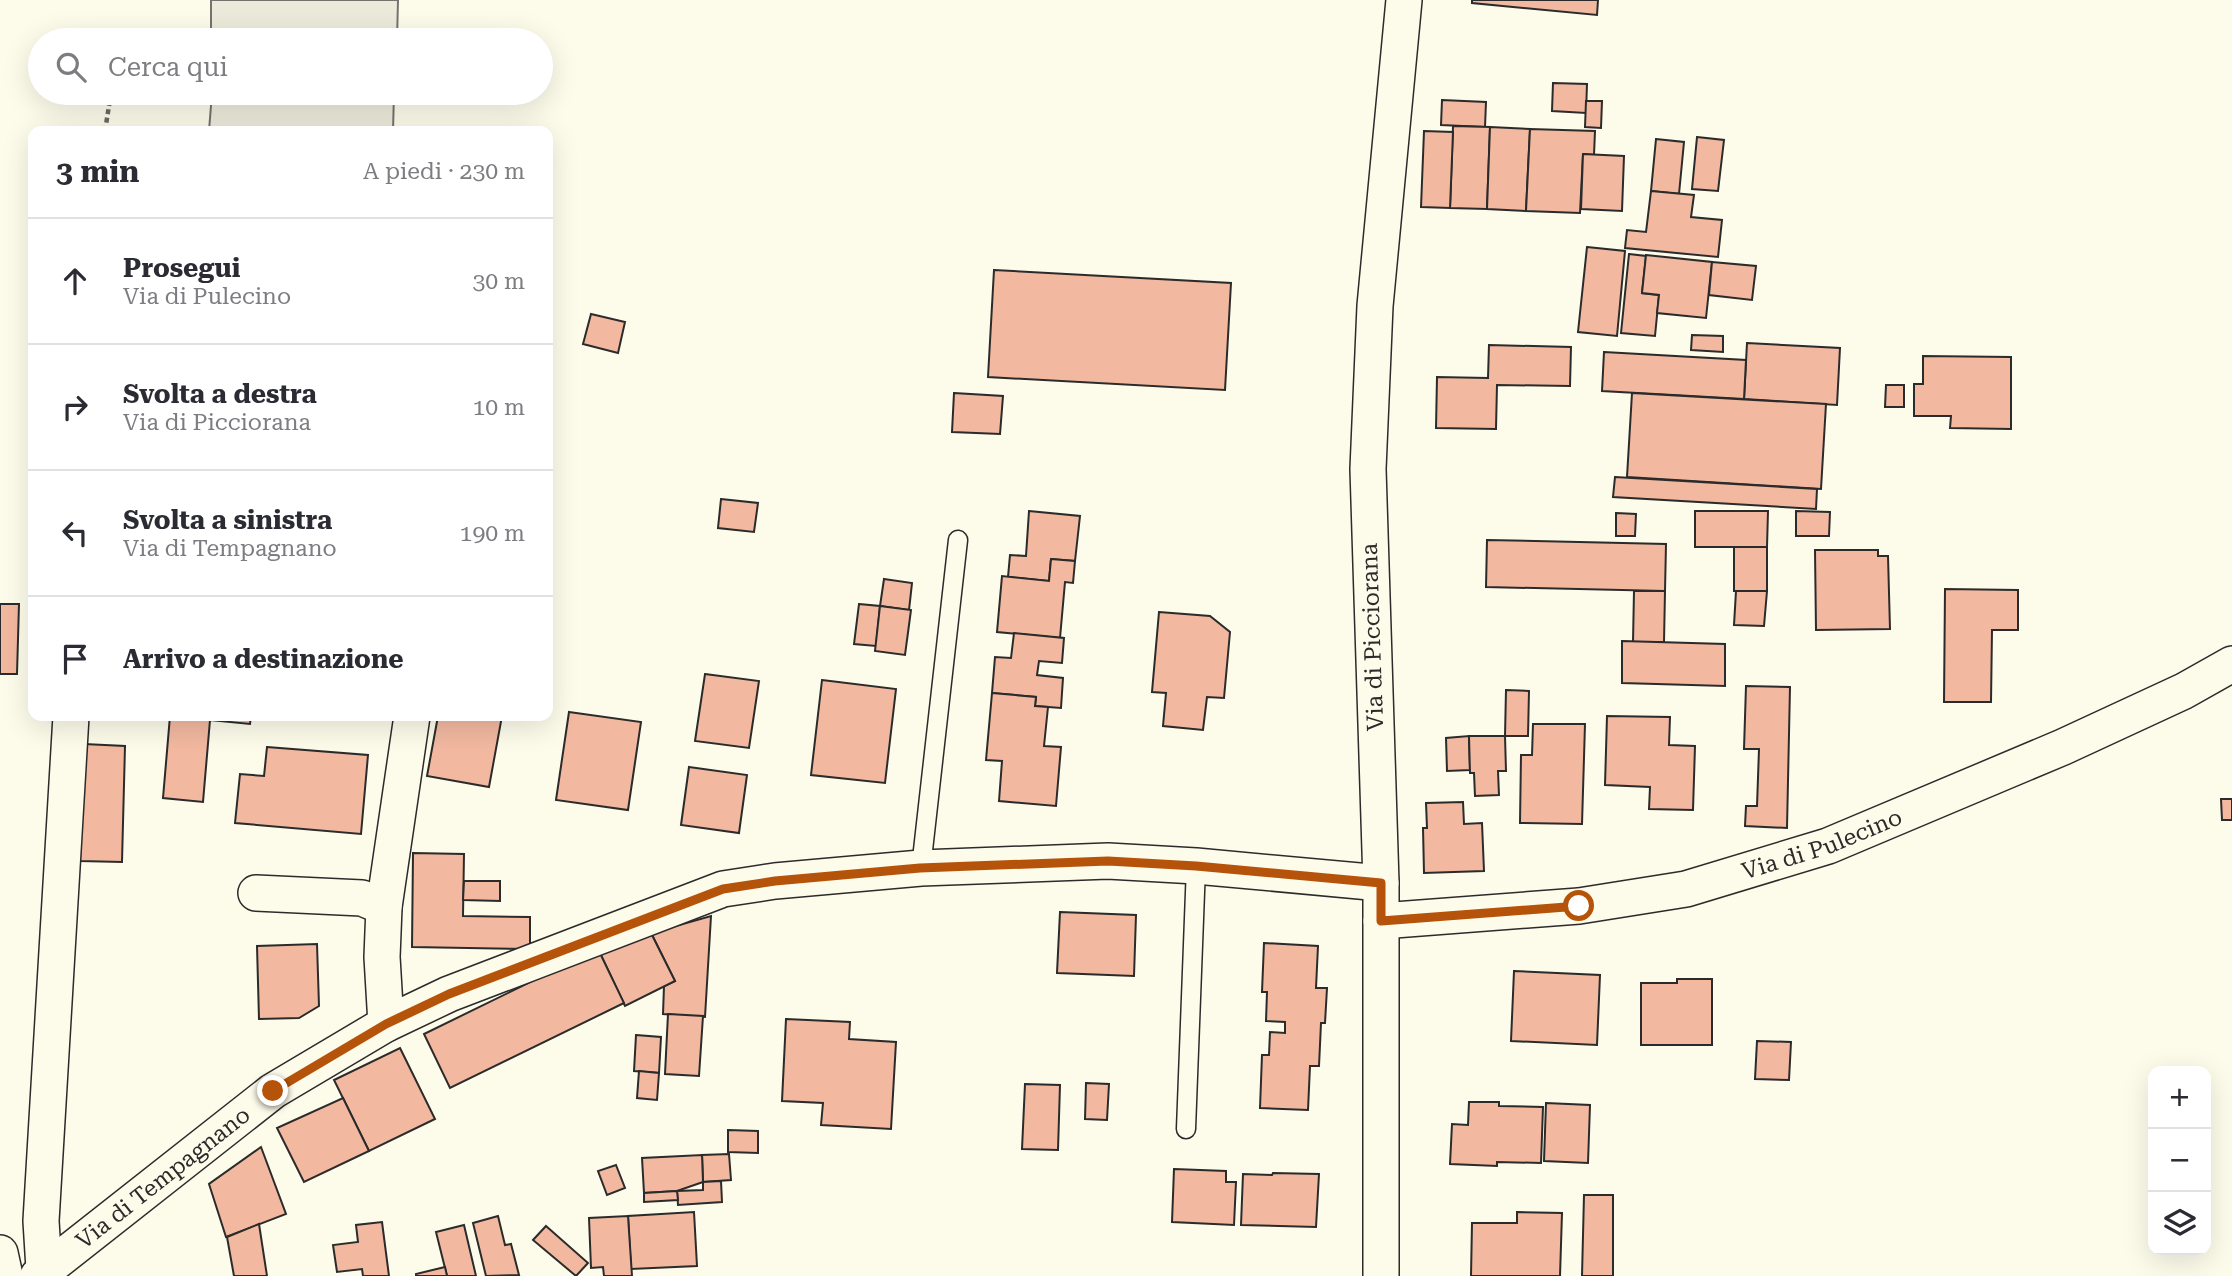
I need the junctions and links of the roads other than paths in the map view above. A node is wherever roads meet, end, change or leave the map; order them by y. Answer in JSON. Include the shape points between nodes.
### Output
{"nodes":[{"id":1,"x":1404,"y":0,"type":"edge"},
{"id":2,"x":958,"y":540,"type":"dead end"},
{"id":3,"x":2232,"y":664,"type":"edge"},
{"id":4,"x":71,"y":721,"type":"edge"},
{"id":5,"x":411,"y":721,"type":"edge"},
{"id":6,"x":1196,"y":866,"type":"junction"},
{"id":7,"x":920,"y":868,"type":"junction"},
{"id":8,"x":1381,"y":883,"type":"junction"},
{"id":9,"x":256,"y":893,"type":"dead end"},
{"id":10,"x":384,"y":907,"type":"junction"},
{"id":11,"x":1381,"y":921,"type":"junction"},
{"id":12,"x":386,"y":1024,"type":"junction"},
{"id":13,"x":1186,"y":1129,"type":"dead end"},
{"id":14,"x":0,"y":1253,"type":"edge"},
{"id":15,"x":54,"y":1269,"type":"edge"},
{"id":16,"x":5,"y":1276,"type":"edge"},
{"id":17,"x":1381,"y":1276,"type":"edge"}],
"edges":[{"from":1,"to":8,"type":"street","name":"Via di Picciorana","via":[[1375,306],[1368,469]]},
{"from":2,"to":7,"type":"lane"},
{"from":3,"to":11,"type":"street","name":"Via di Pulecino","via":[[2050,753],[1828,846],[1738,874],[1686,889],[1579,906]]},
{"from":4,"to":15,"type":"street","via":[[41,1221]]},
{"from":5,"to":10,"type":"street"},
{"from":6,"to":7,"type":"street","name":"Via di Tempagnano","via":[[1108,861]]},
{"from":6,"to":8,"type":"street","name":"Via di Tempagnano"},
{"from":6,"to":13,"type":"lane"},
{"from":7,"to":12,"type":"street","name":"Via di Tempagnano","via":[[723,889],[449,994]]},
{"from":8,"to":11,"type":"street","name":"Via di Picciorana"},
{"from":9,"to":10,"type":"street","via":[[362,898]]},
{"from":10,"to":12,"type":"street"},
{"from":11,"to":17,"type":"street","name":"Via di Picciorana"},
{"from":12,"to":15,"type":"street","name":"Via di Tempagnano","via":[[273,1091]]},
{"from":14,"to":16,"type":"street"}]}
